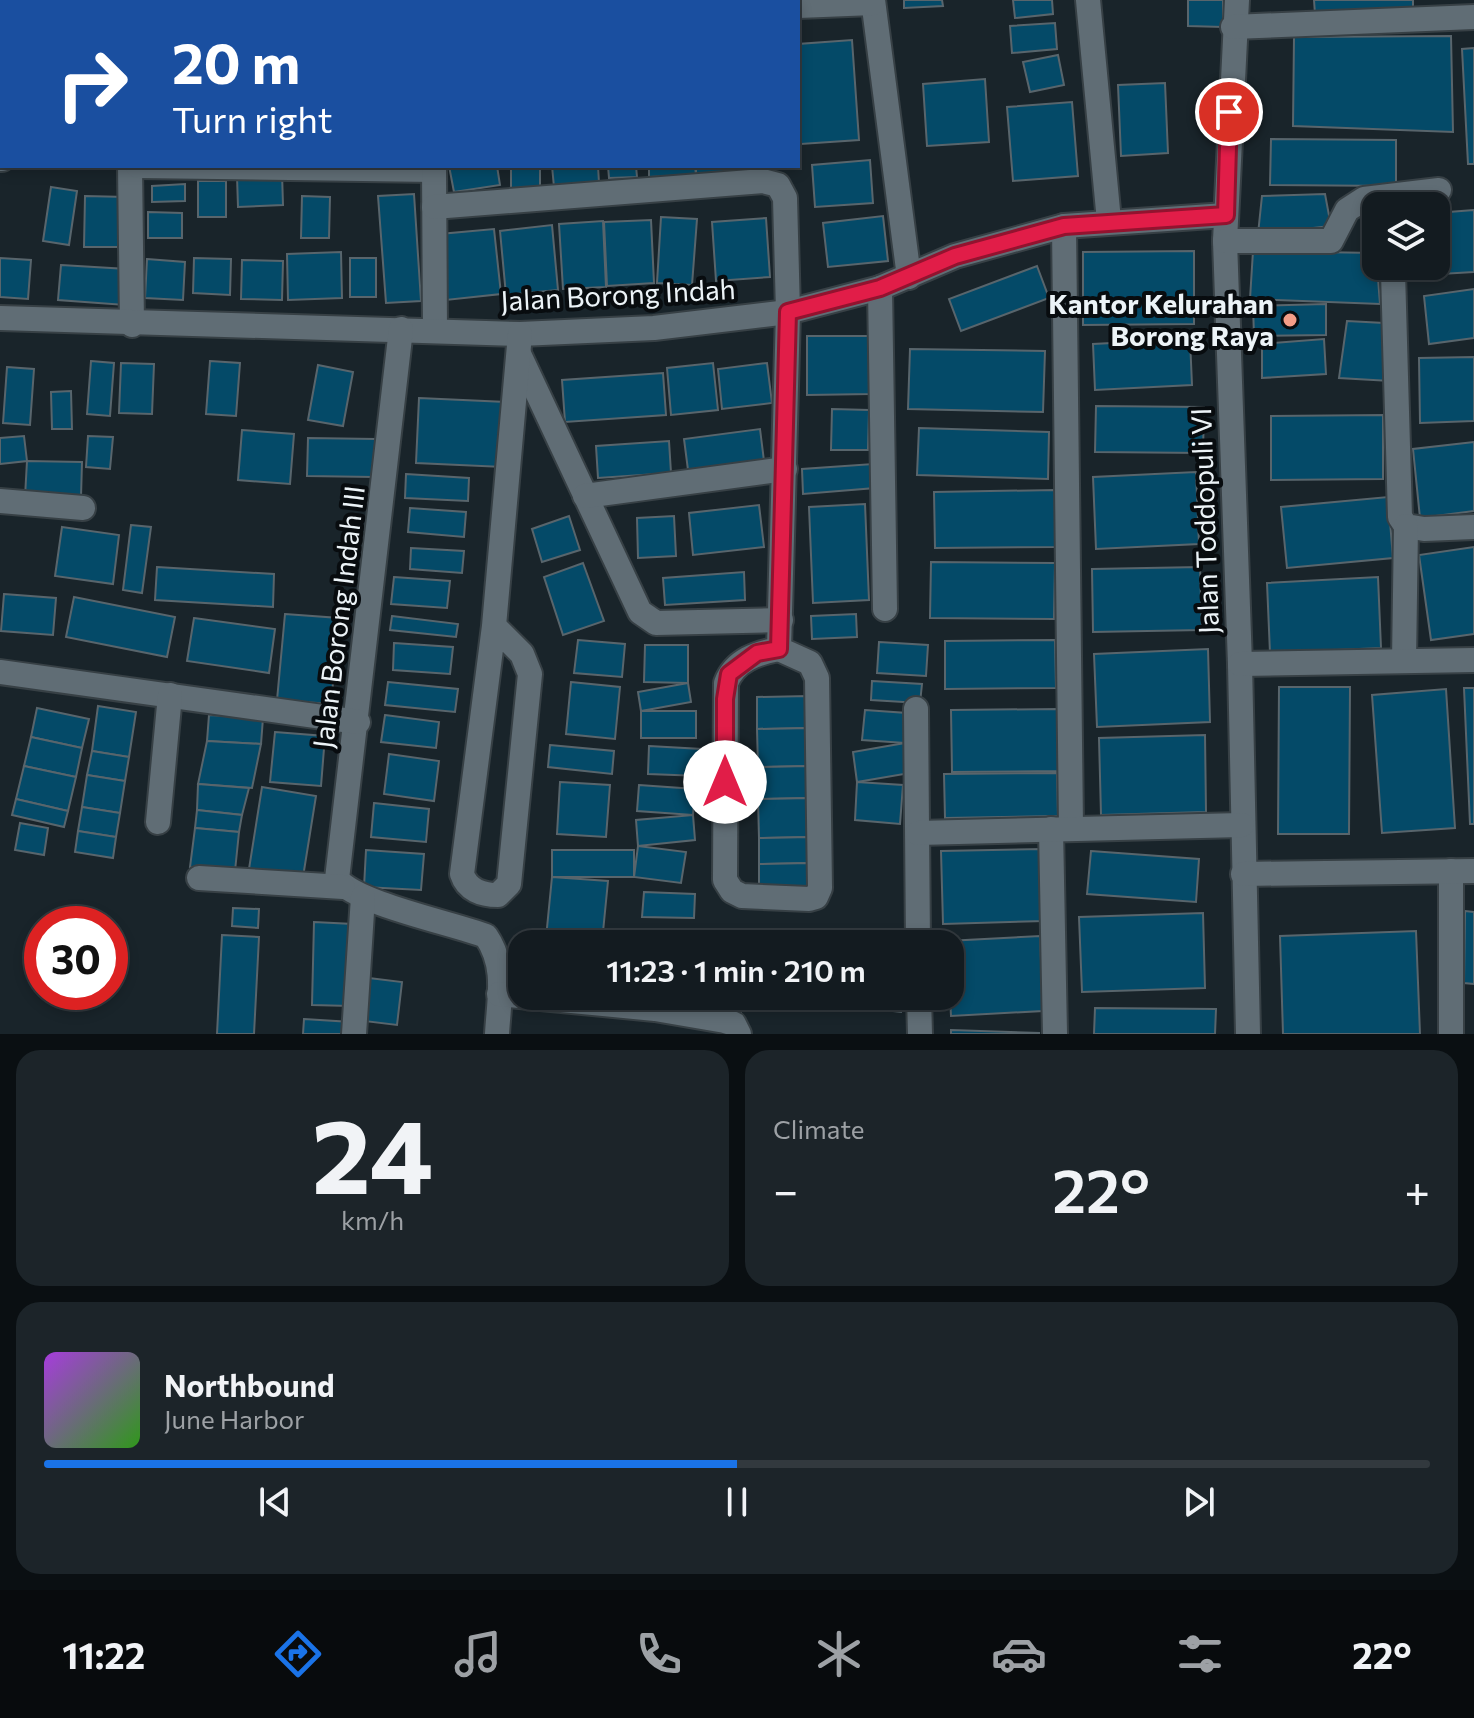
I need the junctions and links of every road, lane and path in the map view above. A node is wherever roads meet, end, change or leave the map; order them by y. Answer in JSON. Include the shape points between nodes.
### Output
{"nodes":[{"id":1,"x":1088,"y":0,"type":"edge"},
{"id":2,"x":1237,"y":0,"type":"edge"},
{"id":3,"x":873,"y":1,"type":"edge"},
{"id":4,"x":800,"y":6,"type":"edge"},
{"id":5,"x":1474,"y":17,"type":"edge"},
{"id":6,"x":1233,"y":27,"type":"junction"},
{"id":7,"x":130,"y":168,"type":"edge"},
{"id":8,"x":434,"y":168,"type":"edge"},
{"id":9,"x":1439,"y":190,"type":"dead end"},
{"id":10,"x":434,"y":207,"type":"junction"},
{"id":11,"x":1226,"y":215,"type":"junction"},
{"id":12,"x":1109,"y":221,"type":"junction"},
{"id":13,"x":1064,"y":226,"type":"junction"},
{"id":14,"x":1225,"y":241,"type":"junction"},
{"id":15,"x":909,"y":277,"type":"junction"},
{"id":16,"x":1393,"y":280,"type":"edge"},
{"id":17,"x":880,"y":288,"type":"junction"},
{"id":18,"x":788,"y":312,"type":"junction"},
{"id":19,"x":0,"y":318,"type":"edge"},
{"id":20,"x":132,"y":325,"type":"junction"},
{"id":21,"x":401,"y":329,"type":"junction"},
{"id":22,"x":435,"y":331,"type":"junction"},
{"id":23,"x":519,"y":343,"type":"junction"},
{"id":24,"x":785,"y":469,"type":"junction"},
{"id":25,"x":585,"y":496,"type":"junction"},
{"id":26,"x":0,"y":501,"type":"edge"},
{"id":27,"x":83,"y":508,"type":"dead end"},
{"id":28,"x":1406,"y":526,"type":"junction"},
{"id":29,"x":1474,"y":527,"type":"edge"},
{"id":30,"x":885,"y":609,"type":"dead end"},
{"id":31,"x":781,"y":620,"type":"junction"},
{"id":32,"x":494,"y":626,"type":"junction"},
{"id":33,"x":779,"y":649,"type":"junction"},
{"id":34,"x":1474,"y":660,"type":"edge"},
{"id":35,"x":1404,"y":661,"type":"junction"},
{"id":36,"x":1240,"y":664,"type":"junction"},
{"id":37,"x":0,"y":672,"type":"edge"},
{"id":38,"x":170,"y":695,"type":"junction"},
{"id":39,"x":916,"y":709,"type":"dead end"},
{"id":40,"x":358,"y":722,"type":"junction"},
{"id":41,"x":158,"y":822,"type":"dead end"},
{"id":42,"x":1242,"y":825,"type":"junction"},
{"id":43,"x":1061,"y":828,"type":"junction"},
{"id":44,"x":918,"y":833,"type":"junction"},
{"id":45,"x":1462,"y":871,"type":"edge"},
{"id":46,"x":1243,"y":874,"type":"junction"},
{"id":47,"x":199,"y":878,"type":"dead end"},
{"id":48,"x":353,"y":892,"type":"junction"},
{"id":49,"x":918,"y":930,"type":"edge"},
{"id":50,"x":499,"y":994,"type":"junction"},
{"id":51,"x":919,"y":1010,"type":"edge"},
{"id":52,"x":354,"y":1034,"type":"edge"},
{"id":53,"x":497,"y":1034,"type":"edge"},
{"id":54,"x":739,"y":1034,"type":"edge"},
{"id":55,"x":920,"y":1034,"type":"edge"},
{"id":56,"x":1055,"y":1034,"type":"edge"},
{"id":57,"x":1248,"y":1034,"type":"edge"},
{"id":58,"x":1451,"y":1034,"type":"edge"}],
"edges":[{"from":1,"to":12,"type":"street"},
{"from":2,"to":6,"type":"street","name":"Jalan Toddopuli VI"},
{"from":3,"to":4,"type":"street"},
{"from":3,"to":15,"type":"street"},
{"from":5,"to":6,"type":"street"},
{"from":6,"to":11,"type":"street","name":"Jalan Toddopuli VI"},
{"from":7,"to":20,"type":"street"},
{"from":8,"to":10,"type":"street"},
{"from":9,"to":14,"type":"street","via":[[1364,199],[1347,210],[1331,241]]},
{"from":10,"to":18,"type":"street","via":[[763,181],[778,185],[785,198]]},
{"from":10,"to":22,"type":"street"},
{"from":11,"to":12,"type":"street","name":"Jalan Borong Indah"},
{"from":11,"to":14,"type":"street","name":"Jalan Toddopuli VI"},
{"from":12,"to":13,"type":"street","name":"Jalan Borong Indah"},
{"from":13,"to":15,"type":"street","name":"Jalan Borong Indah","via":[[955,256]]},
{"from":13,"to":43,"type":"street"},
{"from":14,"to":36,"type":"street","name":"Jalan Toddopuli VI"},
{"from":15,"to":17,"type":"street","name":"Jalan Borong Indah"},
{"from":16,"to":28,"type":"street","via":[[1399,507]]},
{"from":17,"to":18,"type":"street","name":"Jalan Borong Indah"},
{"from":17,"to":30,"type":"street"},
{"from":18,"to":23,"type":"street","name":"Jalan Borong Indah"},
{"from":18,"to":24,"type":"street"},
{"from":19,"to":20,"type":"street","name":"Jalan Borong Indah"},
{"from":20,"to":21,"type":"street","name":"Jalan Borong Indah"},
{"from":21,"to":22,"type":"street","name":"Jalan Borong Indah"},
{"from":21,"to":40,"type":"street","name":"Jalan Borong Indah III"},
{"from":22,"to":23,"type":"street","name":"Jalan Borong Indah"},
{"from":23,"to":25,"type":"street"},
{"from":23,"to":32,"type":"street"},
{"from":24,"to":25,"type":"street"},
{"from":24,"to":31,"type":"street"},
{"from":25,"to":31,"type":"street","via":[[628,592],[640,612],[656,623]]},
{"from":26,"to":27,"type":"street"},
{"from":28,"to":29,"type":"street"},
{"from":28,"to":35,"type":"street"},
{"from":31,"to":33,"type":"street"},
{"from":32,"to":32,"type":"street","via":[[522,654],[530,674],[509,884],[498,895],[474,889],[462,874]]},
{"from":33,"to":33,"type":"street","via":[[744,660],[726,683],[725,880],[742,896],[809,899],[820,888],[817,678],[810,663]]},
{"from":34,"to":35,"type":"street"},
{"from":35,"to":36,"type":"street"},
{"from":36,"to":42,"type":"street","name":"Jalan Toddopuli VI"},
{"from":37,"to":38,"type":"street"},
{"from":38,"to":40,"type":"street"},
{"from":38,"to":41,"type":"street"},
{"from":39,"to":44,"type":"street"},
{"from":40,"to":48,"type":"street","name":"Jalan Borong Indah III","via":[[337,870],[337,879]]},
{"from":42,"to":43,"type":"street"},
{"from":42,"to":46,"type":"street","name":"Jalan Toddopuli VI"},
{"from":43,"to":44,"type":"street"},
{"from":43,"to":56,"type":"street"},
{"from":44,"to":49,"type":"street"},
{"from":45,"to":46,"type":"street"},
{"from":45,"to":58,"type":"street"},
{"from":46,"to":57,"type":"street","name":"Jalan Toddopuli VI"},
{"from":47,"to":48,"type":"street"},
{"from":48,"to":50,"type":"street","via":[[486,936],[502,972]]},
{"from":48,"to":52,"type":"street","name":"Jalan Borong Indah III"},
{"from":50,"to":53,"type":"street"},
{"from":50,"to":54,"type":"street","via":[[655,1009],[725,1021]]},
{"from":51,"to":55,"type":"street"}]}
